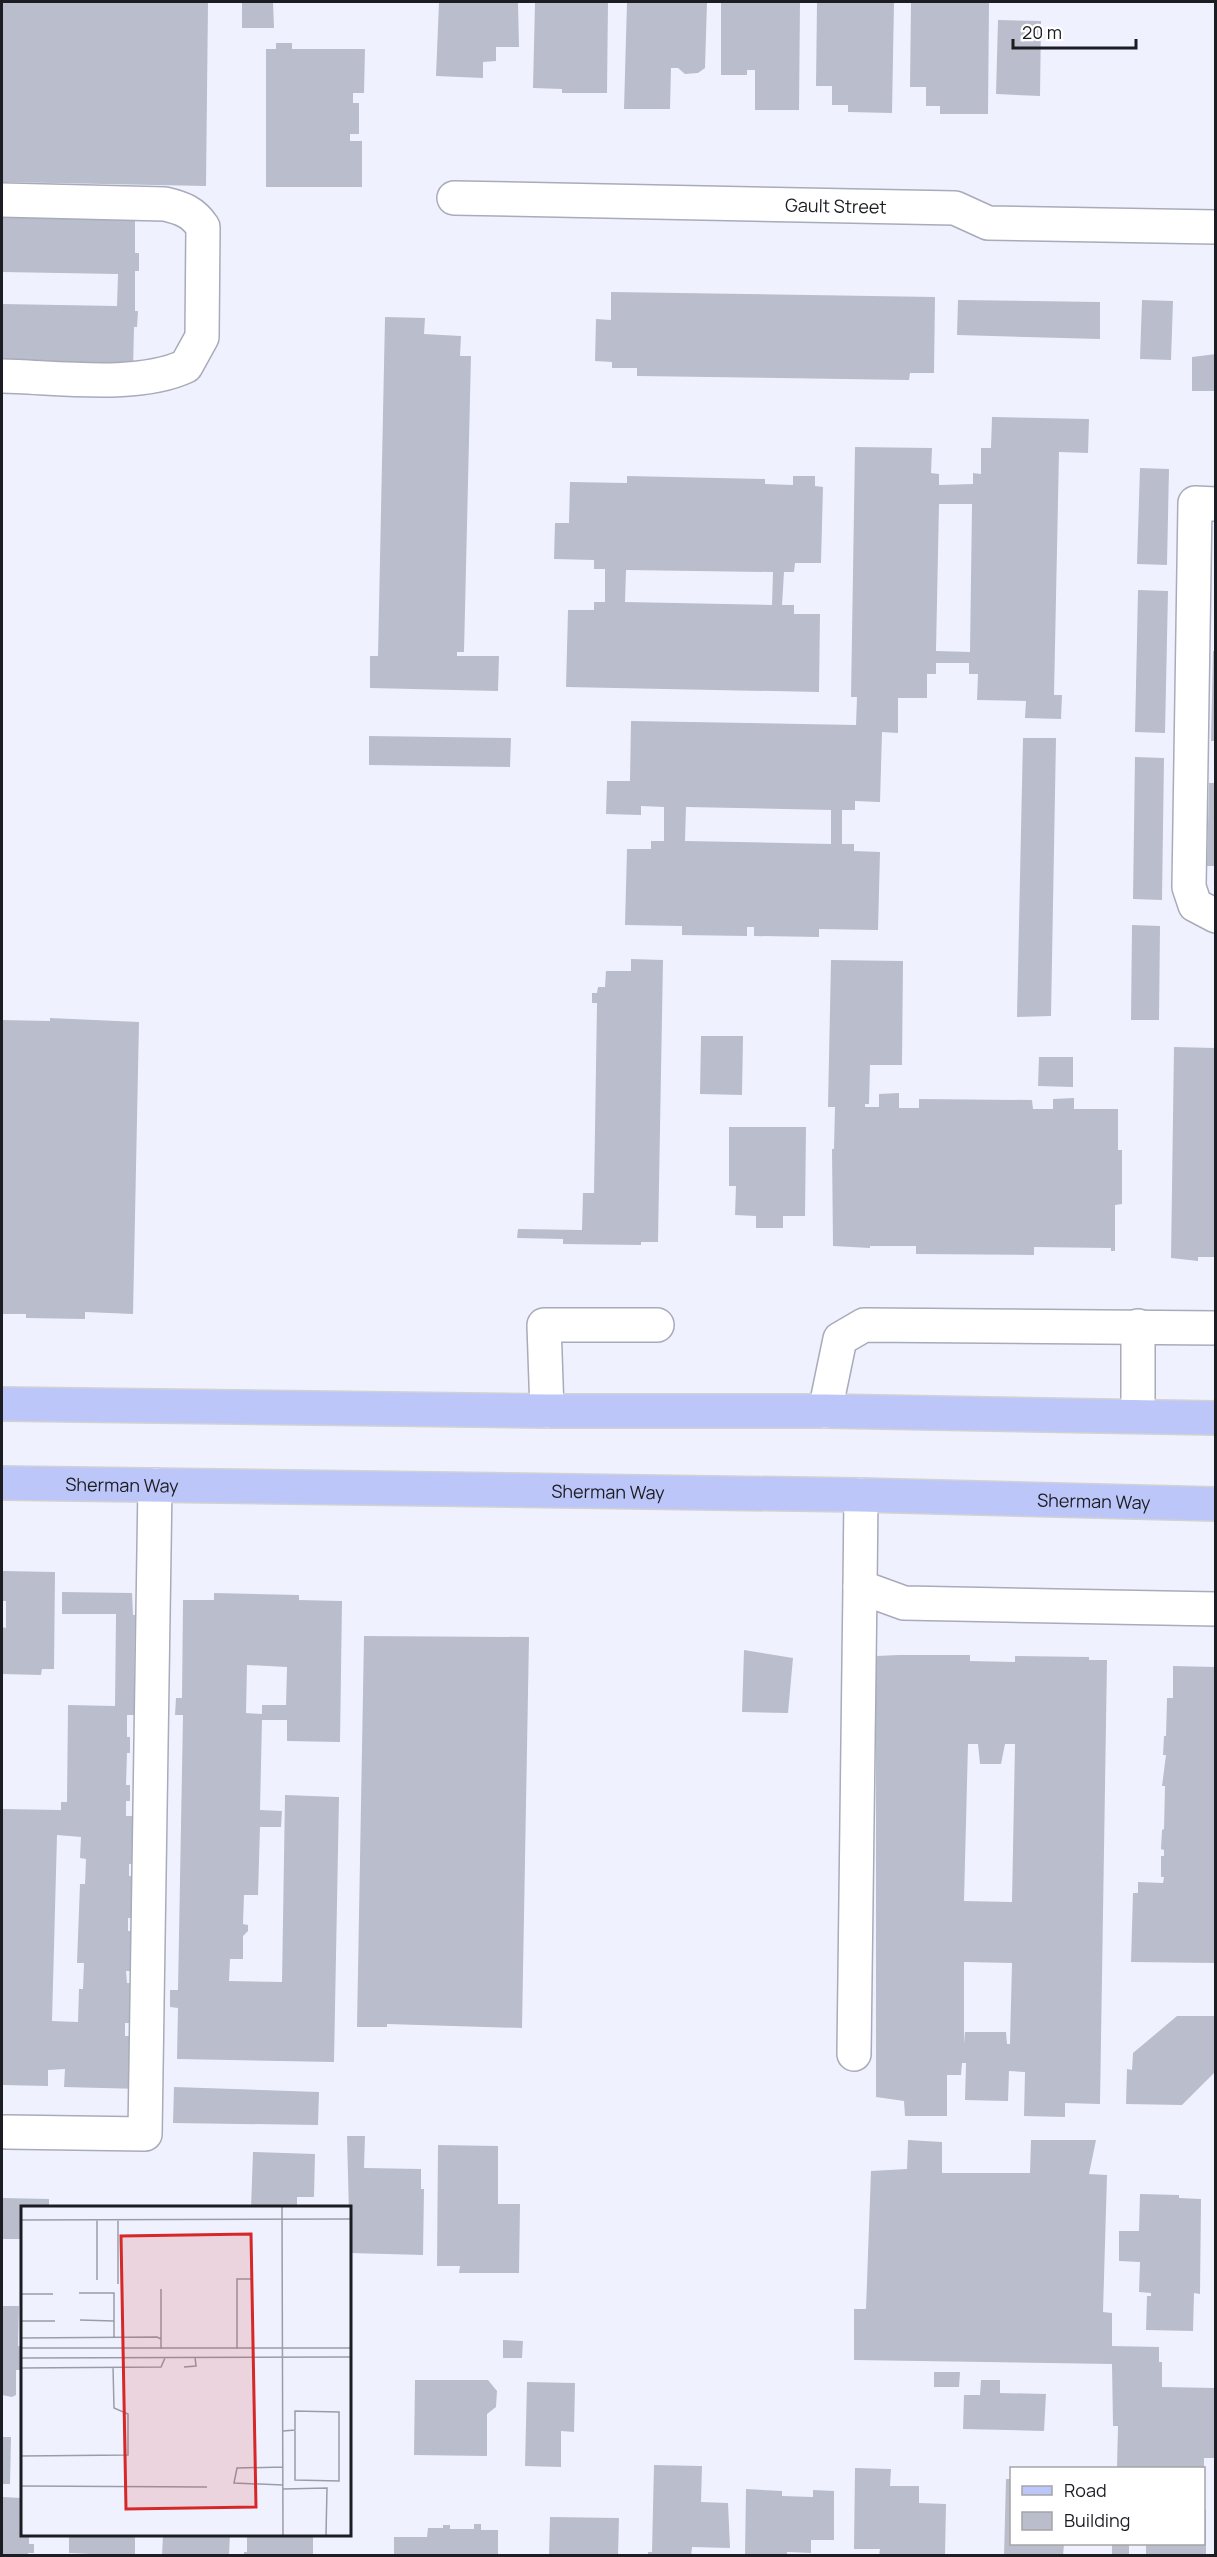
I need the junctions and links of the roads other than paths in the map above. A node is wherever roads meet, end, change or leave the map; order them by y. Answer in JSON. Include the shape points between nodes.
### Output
{"nodes":[{"id":1,"x":454,"y":198,"type":"dead end"},
{"id":2,"x":2,"y":200,"type":"edge"},
{"id":3,"x":1215,"y":227,"type":"edge"},
{"id":4,"x":2,"y":376,"type":"edge"},
{"id":5,"x":1215,"y":504,"type":"edge"},
{"id":6,"x":1215,"y":916,"type":"edge"},
{"id":7,"x":657,"y":1325,"type":"dead end"},
{"id":8,"x":1138,"y":1326,"type":"junction"},
{"id":9,"x":1215,"y":1328,"type":"edge"},
{"id":10,"x":2,"y":1404,"type":"edge"},
{"id":11,"x":825,"y":1411,"type":"junction"},
{"id":12,"x":547,"y":1412,"type":"junction"},
{"id":13,"x":1138,"y":1416,"type":"junction"},
{"id":14,"x":1215,"y":1418,"type":"edge"},
{"id":15,"x":2,"y":1483,"type":"edge"},
{"id":16,"x":155,"y":1485,"type":"junction"},
{"id":17,"x":861,"y":1495,"type":"junction"},
{"id":18,"x":1215,"y":1504,"type":"edge"},
{"id":19,"x":860,"y":1587,"type":"junction"},
{"id":20,"x":1215,"y":1609,"type":"edge"},
{"id":21,"x":854,"y":2054,"type":"dead end"},
{"id":22,"x":6,"y":2132,"type":"dead end"}],
"edges":[{"from":1,"to":3,"type":"street","name":"Gault Street","via":[[955,208],[988,224]]},
{"from":2,"to":4,"type":"street","via":[[165,204],[195,216],[203,227],[202,337],[186,366],[158,376],[115,379]]},
{"from":5,"to":6,"type":"street","via":[[1195,503],[1189,887],[1195,905]]},
{"from":7,"to":12,"type":"street","via":[[544,1325]]},
{"from":8,"to":9,"type":"street"},
{"from":8,"to":11,"type":"street","via":[[864,1325],[840,1339]]},
{"from":8,"to":13,"type":"street"},
{"from":10,"to":12,"type":"main road"},
{"from":11,"to":12,"type":"main road"},
{"from":11,"to":13,"type":"main road"},
{"from":13,"to":14,"type":"main road"},
{"from":15,"to":16,"type":"main road","name":"Sherman Way"},
{"from":16,"to":17,"type":"main road","name":"Sherman Way"},
{"from":16,"to":22,"type":"street","via":[[145,2134]]},
{"from":17,"to":18,"type":"main road","name":"Sherman Way"},
{"from":17,"to":19,"type":"street"},
{"from":19,"to":20,"type":"street","via":[[904,1604]]},
{"from":19,"to":21,"type":"street"}]}
